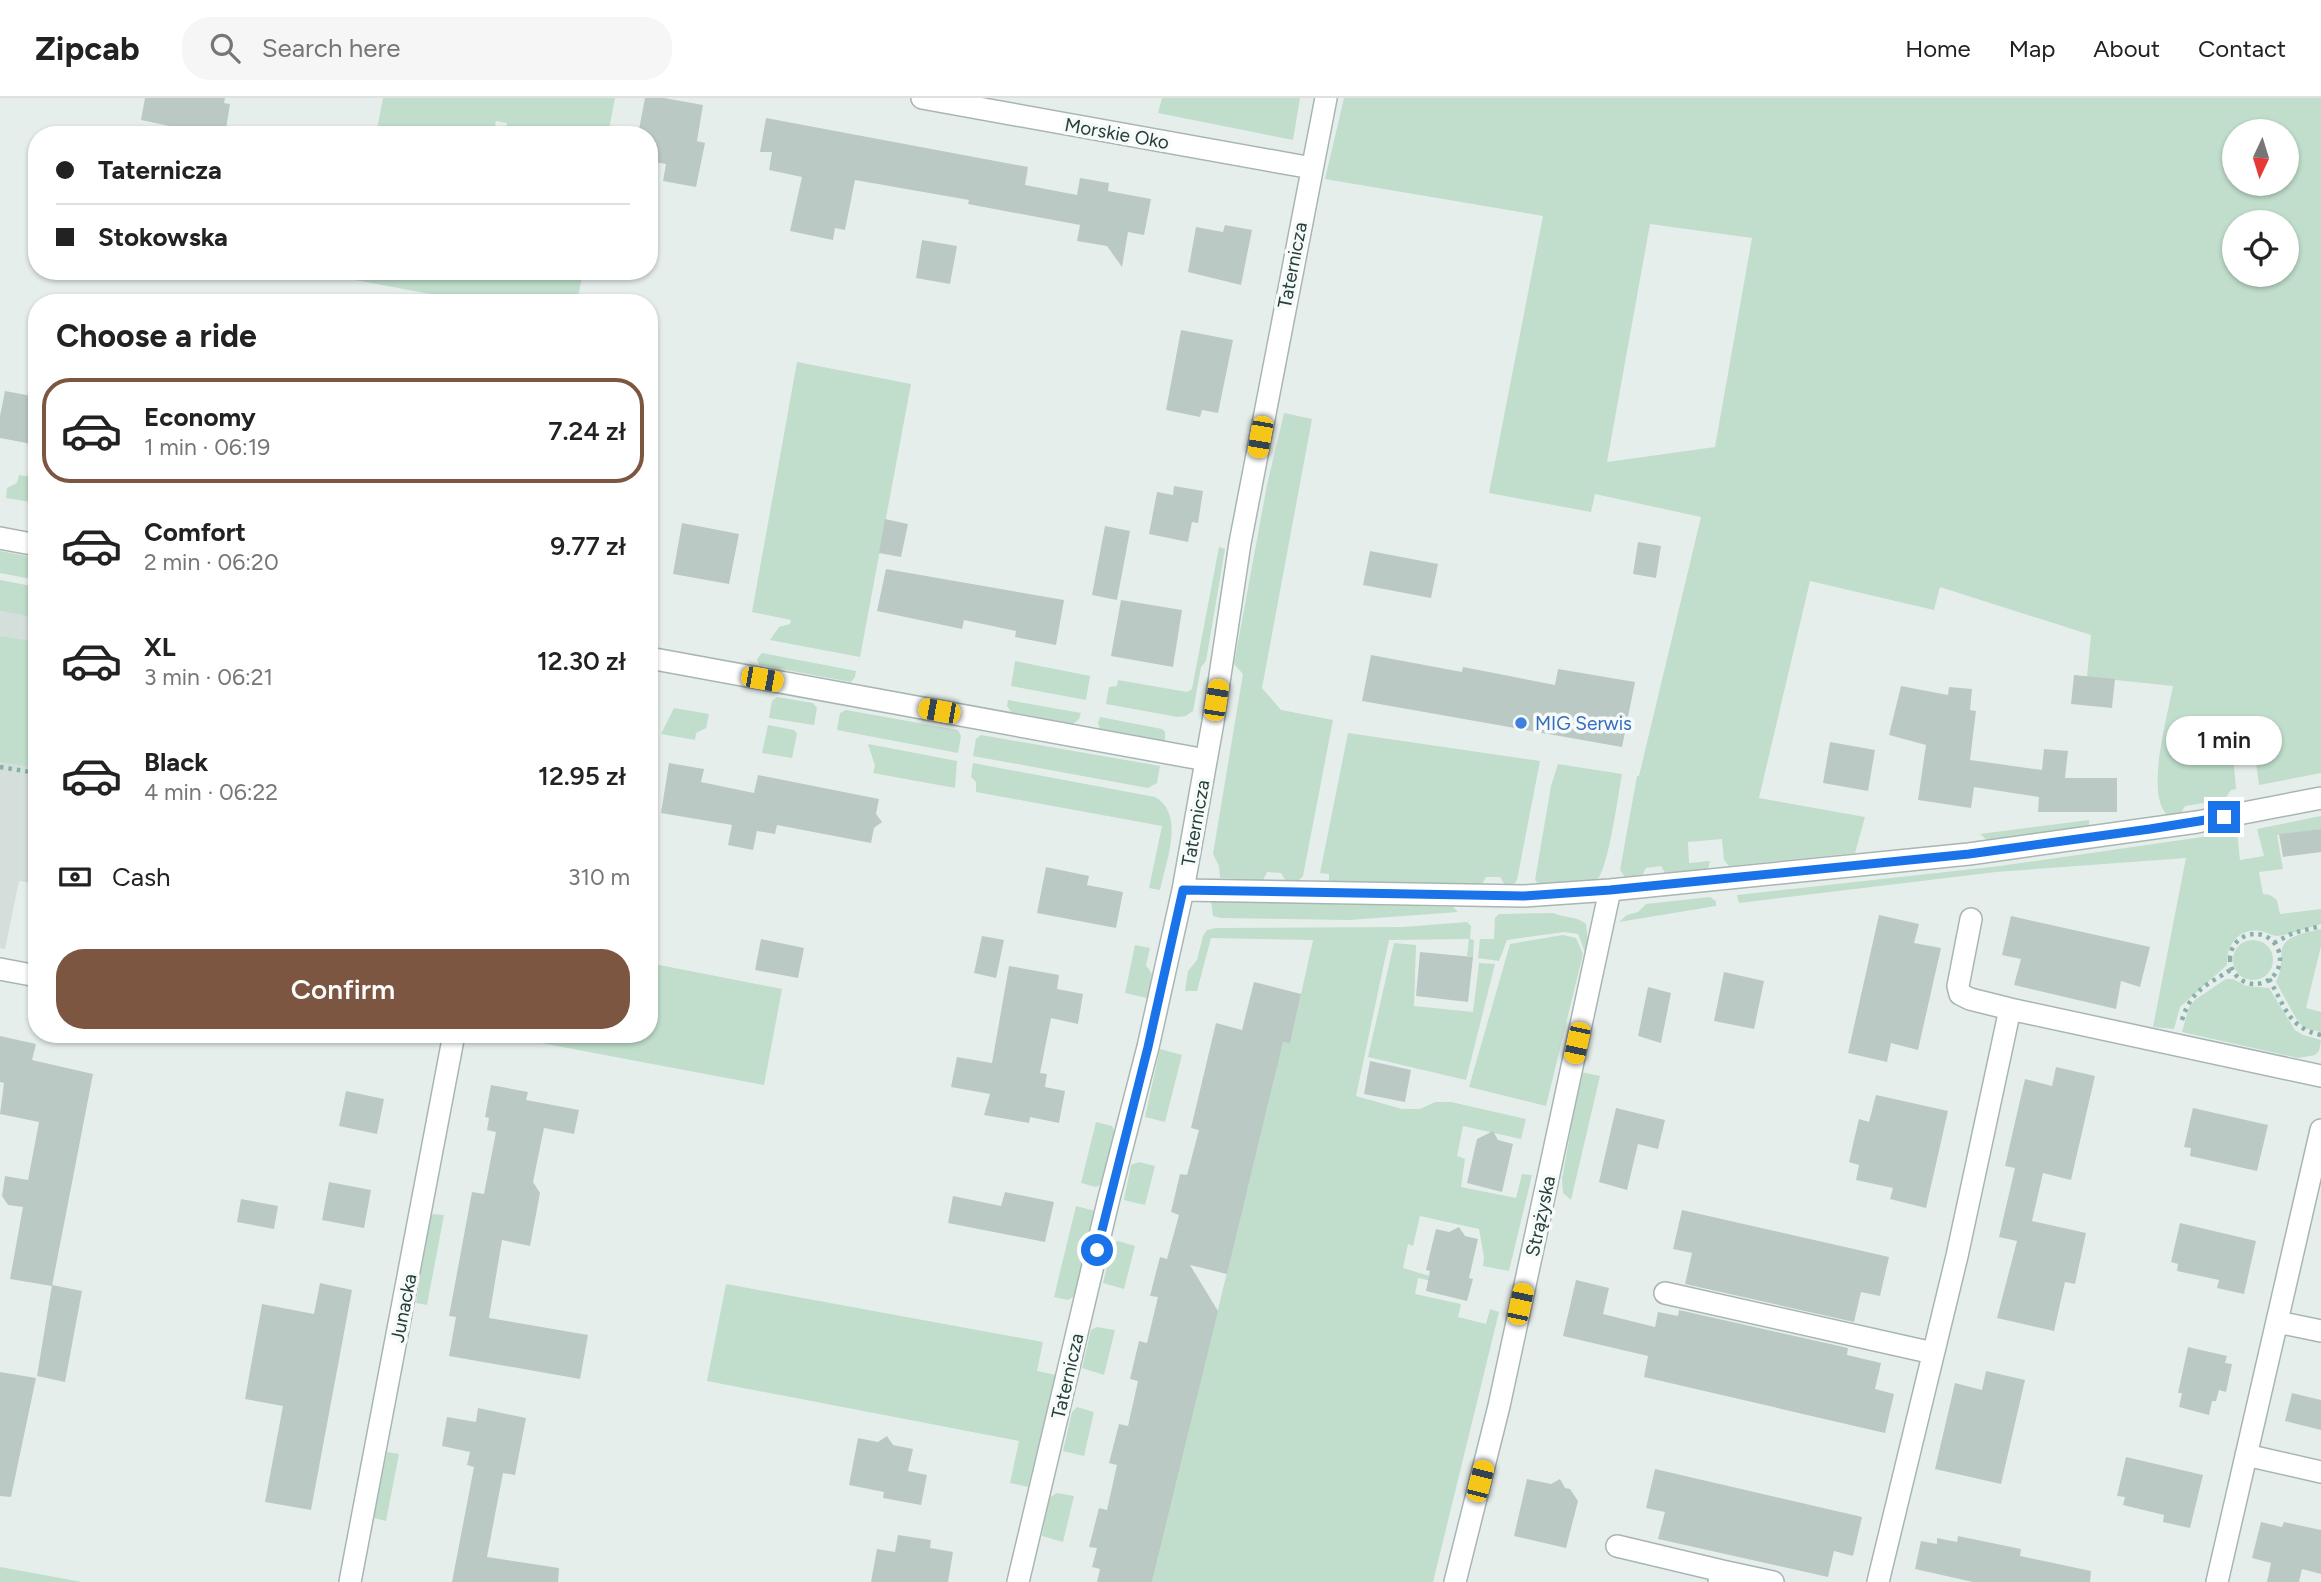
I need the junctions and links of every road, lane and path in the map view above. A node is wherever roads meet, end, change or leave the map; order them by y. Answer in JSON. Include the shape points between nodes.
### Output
{"nodes":[{"id":1,"x":922,"y":98,"type":"edge"},
{"id":2,"x":1326,"y":98,"type":"edge"},
{"id":3,"x":1312,"y":168,"type":"junction"},
{"id":4,"x":0,"y":538,"type":"edge"},
{"id":5,"x":28,"y":543,"type":"edge"},
{"id":6,"x":658,"y":660,"type":"edge"},
{"id":7,"x":1206,"y":760,"type":"junction"},
{"id":8,"x":0,"y":767,"type":"edge"},
{"id":9,"x":28,"y":772,"type":"edge"},
{"id":10,"x":2321,"y":798,"type":"edge"},
{"id":11,"x":1183,"y":890,"type":"junction"},
{"id":12,"x":1610,"y":890,"type":"junction"},
{"id":13,"x":1971,"y":919,"type":"dead end"},
{"id":14,"x":2321,"y":926,"type":"edge"},
{"id":15,"x":2274,"y":943,"type":"junction"},
{"id":16,"x":0,"y":969,"type":"edge"},
{"id":17,"x":2232,"y":969,"type":"junction"},
{"id":18,"x":28,"y":974,"type":"edge"},
{"id":19,"x":2269,"y":979,"type":"junction"},
{"id":20,"x":2010,"y":1009,"type":"junction"},
{"id":21,"x":2181,"y":1022,"type":"dead end"},
{"id":22,"x":2321,"y":1035,"type":"edge"},
{"id":23,"x":452,"y":1043,"type":"edge"},
{"id":24,"x":2321,"y":1076,"type":"edge"},
{"id":25,"x":2321,"y":1130,"type":"edge"},
{"id":26,"x":2315,"y":1183,"type":"edge"},
{"id":27,"x":1665,"y":1293,"type":"dead end"},
{"id":28,"x":2277,"y":1322,"type":"junction"},
{"id":29,"x":2321,"y":1331,"type":"edge"},
{"id":30,"x":1933,"y":1353,"type":"junction"},
{"id":31,"x":2246,"y":1455,"type":"junction"},
{"id":32,"x":2321,"y":1472,"type":"edge"},
{"id":33,"x":1617,"y":1546,"type":"dead end"},
{"id":34,"x":1721,"y":1576,"type":"edge"},
{"id":35,"x":350,"y":1582,"type":"edge"},
{"id":36,"x":1018,"y":1582,"type":"edge"},
{"id":37,"x":1455,"y":1582,"type":"edge"},
{"id":38,"x":1773,"y":1582,"type":"edge"},
{"id":39,"x":1878,"y":1582,"type":"edge"},
{"id":40,"x":2217,"y":1582,"type":"edge"}],
"edges":[{"from":1,"to":3,"type":"street","name":"Morskie Oko"},
{"from":2,"to":3,"type":"street","name":"Taternicza"},
{"from":3,"to":7,"type":"street","name":"Taternicza","via":[[1240,543]]},
{"from":4,"to":5,"type":"street"},
{"from":6,"to":7,"type":"street"},
{"from":7,"to":11,"type":"street","name":"Taternicza"},
{"from":8,"to":9,"type":"path"},
{"from":10,"to":12,"type":"street","via":[[2186,824],[1969,854]]},
{"from":11,"to":12,"type":"street","via":[[1524,896]]},
{"from":11,"to":36,"type":"street","name":"Taternicza"},
{"from":12,"to":37,"type":"street","name":"Strążyska","via":[[1499,1406]]},
{"from":13,"to":20,"type":"street","via":[[1960,994]]},
{"from":14,"to":15,"type":"path"},
{"from":15,"to":17,"type":"path","via":[[2264,935],[2239,939],[2230,953]]},
{"from":15,"to":19,"type":"path","via":[[2279,962]]},
{"from":16,"to":18,"type":"street"},
{"from":17,"to":19,"type":"path","via":[[2250,984]]},
{"from":17,"to":21,"type":"path","via":[[2187,1003]]},
{"from":19,"to":22,"type":"path","via":[[2293,1022]]},
{"from":20,"to":24,"type":"street"},
{"from":20,"to":30,"type":"street"},
{"from":23,"to":35,"type":"street","name":"Junacka"},
{"from":25,"to":26,"type":"street"},
{"from":26,"to":28,"type":"street"},
{"from":27,"to":30,"type":"street"},
{"from":28,"to":29,"type":"street"},
{"from":28,"to":31,"type":"street"},
{"from":30,"to":39,"type":"street"},
{"from":31,"to":32,"type":"street"},
{"from":31,"to":40,"type":"street"},
{"from":33,"to":34,"type":"street"},
{"from":34,"to":38,"type":"street"}]}
